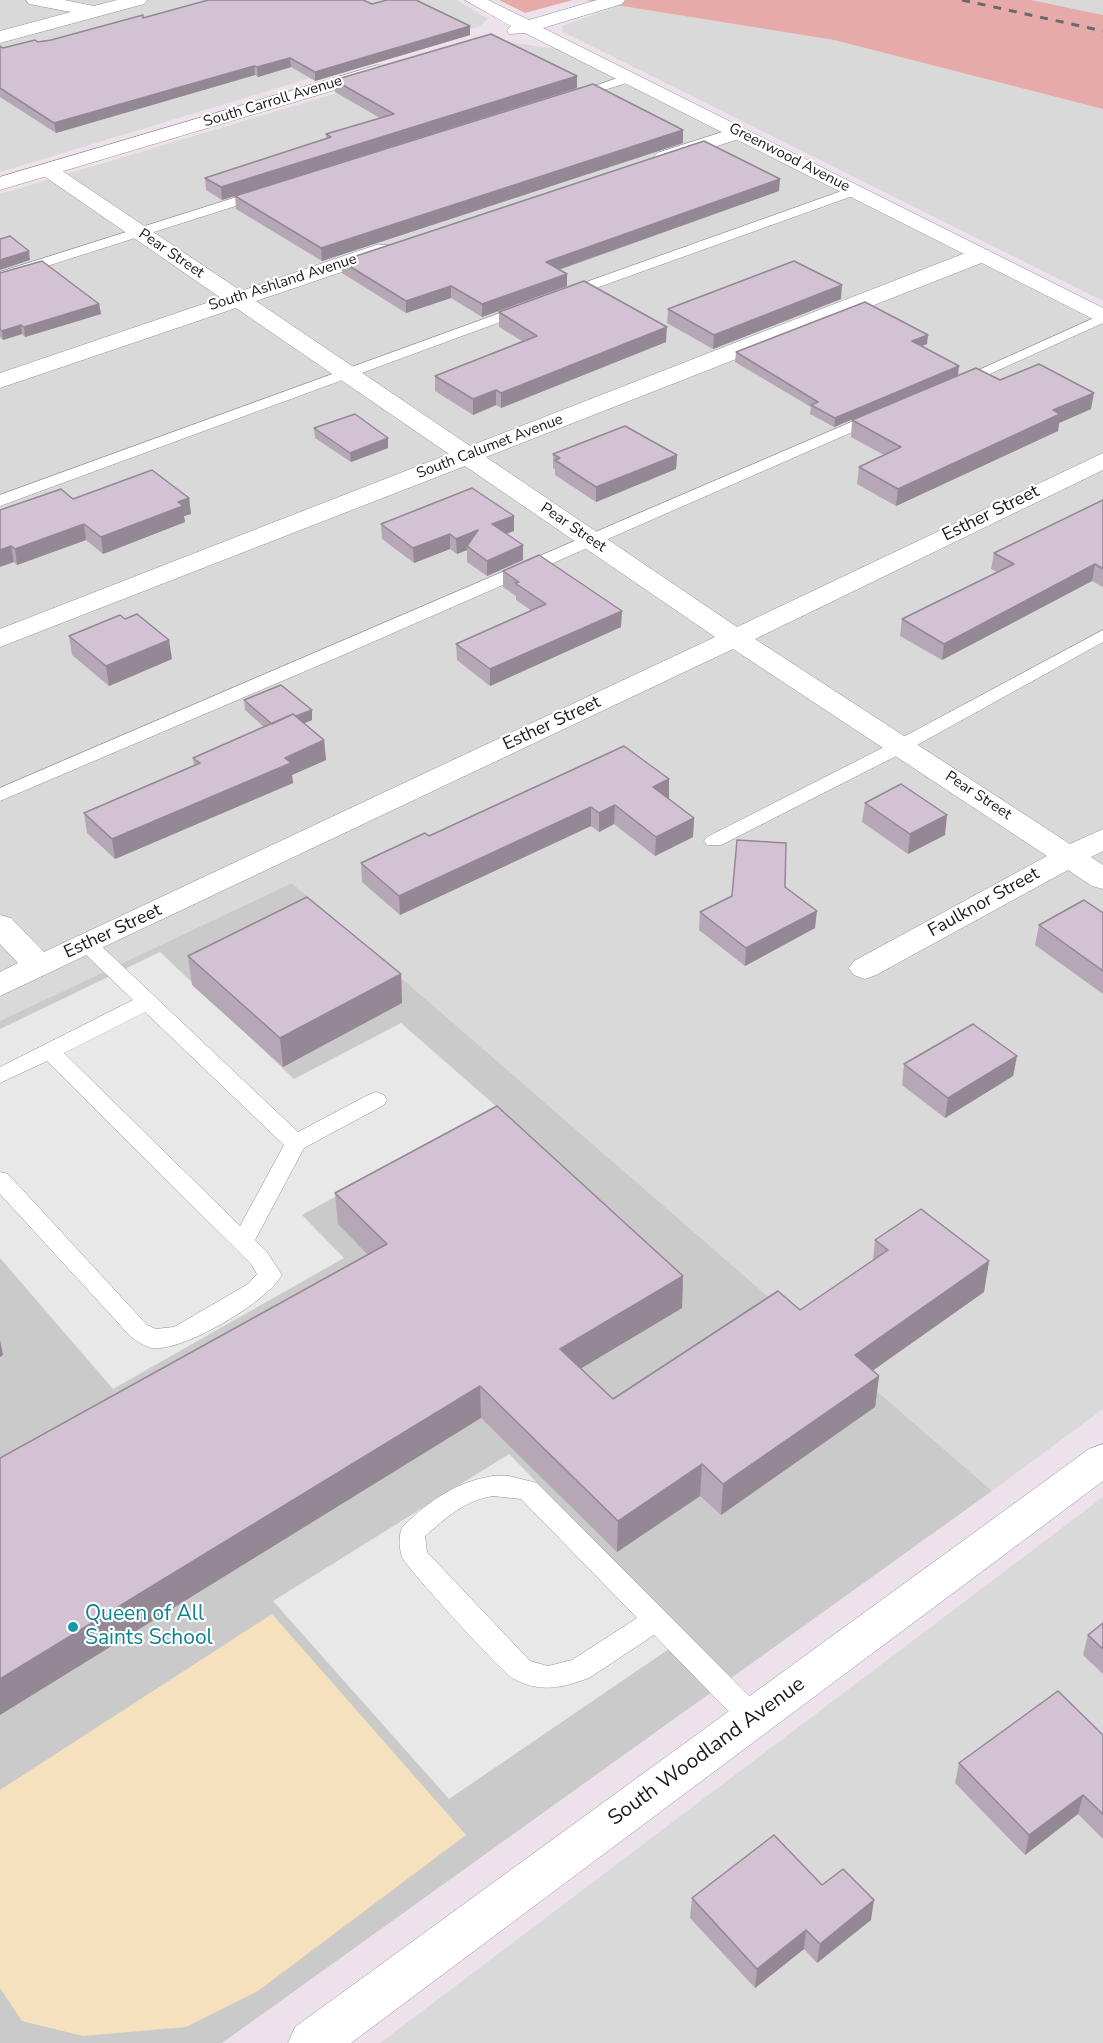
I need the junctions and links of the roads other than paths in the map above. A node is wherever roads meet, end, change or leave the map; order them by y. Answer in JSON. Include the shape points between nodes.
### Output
{"nodes":[{"id":1,"x":35,"y":0,"type":"edge"},
{"id":2,"x":138,"y":0,"type":"edge"},
{"id":3,"x":474,"y":0,"type":"edge"},
{"id":4,"x":616,"y":0,"type":"edge"},
{"id":5,"x":95,"y":12,"type":"junction"},
{"id":6,"x":527,"y":27,"type":"junction"},
{"id":7,"x":0,"y":37,"type":"edge"},
{"id":8,"x":493,"y":37,"type":"edge"},
{"id":9,"x":401,"y":64,"type":"edge"},
{"id":10,"x":629,"y":78,"type":"junction"},
{"id":11,"x":562,"y":99,"type":"edge"},
{"id":12,"x":738,"y":133,"type":"junction"},
{"id":13,"x":649,"y":162,"type":"edge"},
{"id":14,"x":48,"y":170,"type":"junction"},
{"id":15,"x":0,"y":184,"type":"edge"},
{"id":16,"x":272,"y":190,"type":"edge"},
{"id":17,"x":854,"y":191,"type":"junction"},
{"id":18,"x":139,"y":232,"type":"junction"},
{"id":19,"x":404,"y":243,"type":"edge"},
{"id":20,"x":981,"y":255,"type":"junction"},
{"id":21,"x":0,"y":277,"type":"edge"},
{"id":22,"x":236,"y":298,"type":"junction"},
{"id":23,"x":1103,"y":317,"type":"edge"},
{"id":24,"x":345,"y":373,"type":"junction"},
{"id":25,"x":0,"y":381,"type":"edge"},
{"id":26,"x":938,"y":391,"type":"edge"},
{"id":27,"x":896,"y":408,"type":"edge"},
{"id":28,"x":467,"y":456,"type":"junction"},
{"id":29,"x":1103,"y":460,"type":"edge"},
{"id":30,"x":0,"y":501,"type":"edge"},
{"id":31,"x":590,"y":539,"type":"junction"},
{"id":32,"x":1103,"y":635,"type":"edge"},
{"id":33,"x":735,"y":638,"type":"junction"},
{"id":34,"x":0,"y":639,"type":"edge"},
{"id":35,"x":901,"y":746,"type":"junction"},
{"id":36,"x":0,"y":795,"type":"edge"},
{"id":37,"x":1103,"y":838,"type":"edge"},
{"id":38,"x":714,"y":841,"type":"dead end"},
{"id":39,"x":1070,"y":856,"type":"junction"},
{"id":40,"x":1103,"y":879,"type":"edge"},
{"id":41,"x":0,"y":925,"type":"edge"},
{"id":42,"x":87,"y":944,"type":"junction"},
{"id":43,"x":39,"y":966,"type":"junction"},
{"id":44,"x":865,"y":968,"type":"dead end"},
{"id":45,"x":0,"y":985,"type":"edge"},
{"id":46,"x":147,"y":1002,"type":"junction"},
{"id":47,"x":50,"y":1051,"type":"junction"},
{"id":48,"x":0,"y":1076,"type":"edge"},
{"id":49,"x":376,"y":1100,"type":"dead end"},
{"id":50,"x":296,"y":1143,"type":"junction"},
{"id":51,"x":0,"y":1180,"type":"edge"},
{"id":52,"x":243,"y":1242,"type":"junction"},
{"id":53,"x":1103,"y":1460,"type":"edge"},
{"id":54,"x":655,"y":1620,"type":"junction"},
{"id":55,"x":753,"y":1718,"type":"junction"},
{"id":56,"x":312,"y":2043,"type":"edge"}],
"edges":[{"from":1,"to":5,"type":"street"},
{"from":2,"to":5,"type":"street"},
{"from":3,"to":6,"type":"street","name":"Greenwood Avenue"},
{"from":4,"to":6,"type":"street"},
{"from":5,"to":7,"type":"street"},
{"from":6,"to":8,"type":"street"},
{"from":6,"to":10,"type":"street","name":"Greenwood Avenue"},
{"from":9,"to":14,"type":"street","name":"South Carroll Avenue"},
{"from":10,"to":11,"type":"lane"},
{"from":10,"to":12,"type":"street","name":"Greenwood Avenue"},
{"from":12,"to":13,"type":"street"},
{"from":12,"to":17,"type":"street","name":"Greenwood Avenue"},
{"from":14,"to":15,"type":"street","name":"South Carroll Avenue"},
{"from":14,"to":18,"type":"street","name":"Pear Street"},
{"from":16,"to":18,"type":"lane"},
{"from":17,"to":20,"type":"street","name":"Greenwood Avenue"},
{"from":17,"to":24,"type":"lane"},
{"from":18,"to":21,"type":"lane"},
{"from":18,"to":22,"type":"street","name":"Pear Street"},
{"from":19,"to":22,"type":"street","name":"South Ashland Avenue"},
{"from":20,"to":23,"type":"street","name":"Greenwood Avenue"},
{"from":20,"to":28,"type":"street","name":"South Calumet Avenue"},
{"from":22,"to":24,"type":"street","name":"Pear Street"},
{"from":22,"to":25,"type":"street","name":"South Ashland Avenue"},
{"from":23,"to":26,"type":"lane"},
{"from":24,"to":28,"type":"street","name":"Pear Street"},
{"from":24,"to":30,"type":"lane"},
{"from":27,"to":31,"type":"lane"},
{"from":28,"to":31,"type":"street","name":"Pear Street"},
{"from":28,"to":34,"type":"street","name":"South Calumet Avenue"},
{"from":29,"to":33,"type":"street","name":"Esther Street"},
{"from":31,"to":33,"type":"street","name":"Pear Street"},
{"from":31,"to":36,"type":"lane","via":[[249,691]]},
{"from":32,"to":35,"type":"lane"},
{"from":33,"to":35,"type":"street","name":"Pear Street"},
{"from":33,"to":42,"type":"street","name":"Esther Street"},
{"from":35,"to":38,"type":"lane"},
{"from":35,"to":39,"type":"street","name":"Pear Street"},
{"from":37,"to":39,"type":"street","name":"Faulknor Street"},
{"from":39,"to":40,"type":"street","name":"Pear Street"},
{"from":39,"to":44,"type":"street","name":"Faulknor Street"},
{"from":41,"to":43,"type":"street"},
{"from":42,"to":43,"type":"street","name":"Esther Street"},
{"from":42,"to":46,"type":"lane"},
{"from":43,"to":45,"type":"street","name":"Esther Street"},
{"from":46,"to":47,"type":"lane"},
{"from":46,"to":50,"type":"lane"},
{"from":47,"to":48,"type":"lane"},
{"from":47,"to":52,"type":"lane"},
{"from":49,"to":50,"type":"lane"},
{"from":50,"to":52,"type":"lane"},
{"from":51,"to":52,"type":"lane","via":[[139,1331],[153,1339],[178,1335],[256,1290],[270,1275]]},
{"from":53,"to":55,"type":"street","name":"South Woodland Avenue"},
{"from":54,"to":54,"type":"lane","via":[[528,1490],[504,1484],[463,1492],[412,1533],[415,1556],[520,1670],[548,1678],[579,1670]]},
{"from":54,"to":55,"type":"lane"},
{"from":55,"to":56,"type":"street","name":"South Woodland Avenue"}]}
